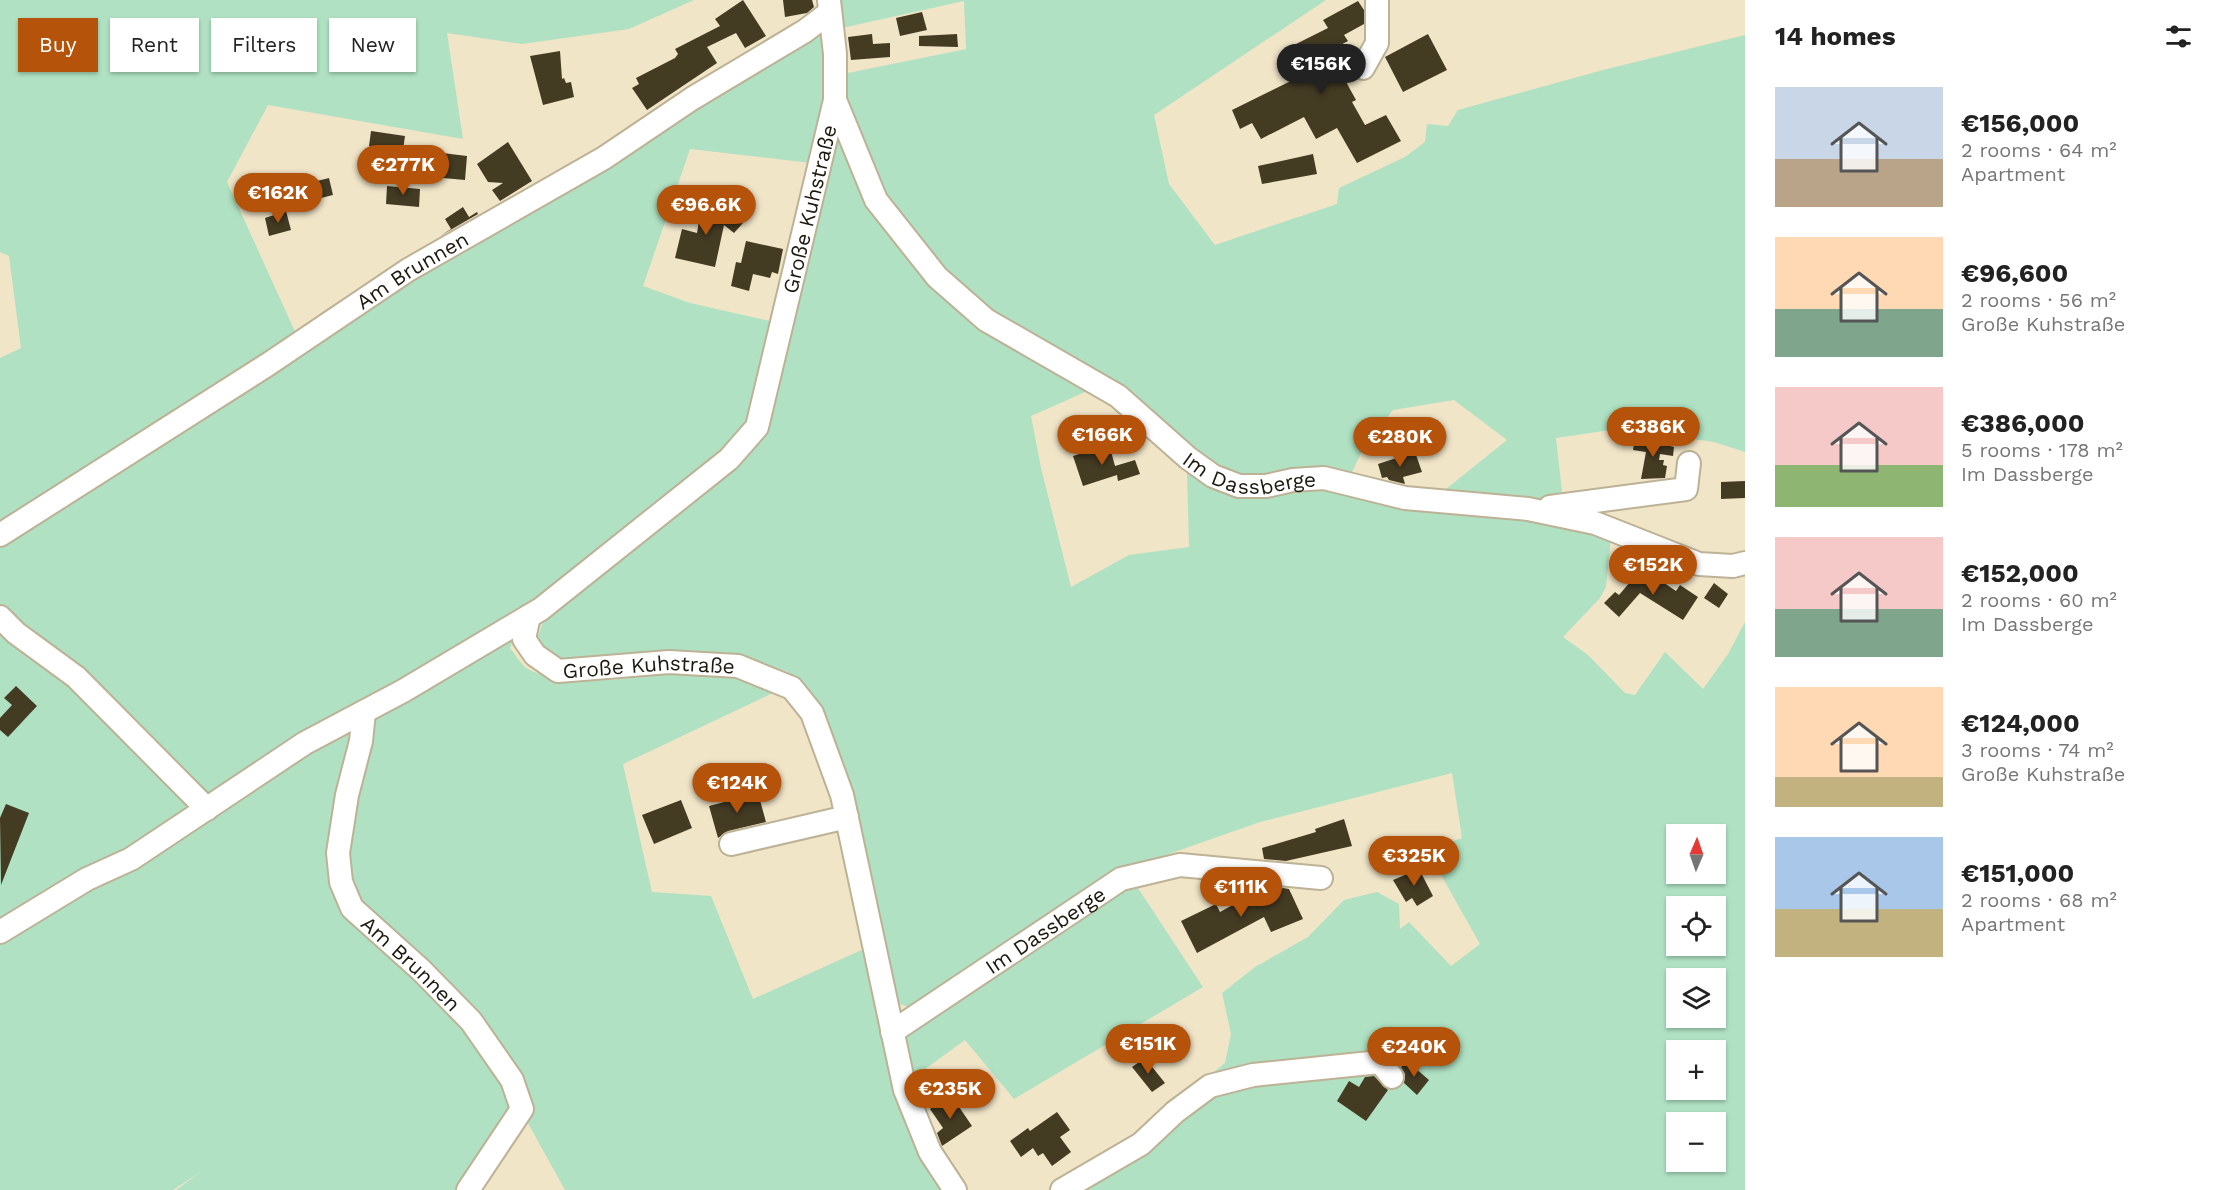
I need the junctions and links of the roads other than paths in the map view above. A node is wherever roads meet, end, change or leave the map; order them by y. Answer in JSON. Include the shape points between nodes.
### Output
{"nodes":[{"id":1,"x":1377,"y":0,"type":"edge"},
{"id":2,"x":830,"y":6,"type":"edge"},
{"id":3,"x":1363,"y":68,"type":"dead end"},
{"id":4,"x":835,"y":100,"type":"junction"},
{"id":5,"x":1689,"y":463,"type":"dead end"},
{"id":6,"x":1528,"y":509,"type":"junction"},
{"id":7,"x":0,"y":535,"type":"edge"},
{"id":8,"x":1745,"y":563,"type":"edge"},
{"id":9,"x":529,"y":616,"type":"junction"},
{"id":10,"x":0,"y":617,"type":"edge"},
{"id":11,"x":364,"y":712,"type":"junction"},
{"id":12,"x":207,"y":810,"type":"junction"},
{"id":13,"x":847,"y":817,"type":"junction"},
{"id":14,"x":731,"y":844,"type":"dead end"},
{"id":15,"x":1321,"y":878,"type":"dead end"},
{"id":16,"x":0,"y":932,"type":"edge"},
{"id":17,"x":892,"y":1032,"type":"junction"},
{"id":18,"x":1392,"y":1077,"type":"dead end"},
{"id":19,"x":468,"y":1190,"type":"edge"},
{"id":20,"x":955,"y":1190,"type":"edge"},
{"id":21,"x":1062,"y":1190,"type":"edge"}],
"edges":[{"from":1,"to":3,"type":"street","via":[[1377,43]]},
{"from":2,"to":4,"type":"street","name":"Große Kuhstraße","via":[[836,54]]},
{"from":2,"to":7,"type":"street","name":"Am Brunnen","via":[[805,31],[693,98],[604,158],[408,270]]},
{"from":4,"to":6,"type":"street","name":"Im Dassberge","via":[[876,200],[937,277],[986,320],[1118,396],[1213,476],[1239,486],[1324,478],[1405,498]]},
{"from":4,"to":9,"type":"street","name":"Große Kuhstraße","via":[[757,427],[729,459]]},
{"from":5,"to":6,"type":"street","via":[[1686,489]]},
{"from":6,"to":8,"type":"street","name":"Im Dassberge","via":[[1595,523],[1699,564]]},
{"from":9,"to":11,"type":"street"},
{"from":9,"to":13,"type":"street","name":"Große Kuhstraße","via":[[524,639],[536,655],[558,671],[669,662],[738,666],[792,688],[812,713]]},
{"from":10,"to":12,"type":"street","via":[[76,677]]},
{"from":11,"to":12,"type":"street","via":[[305,743]]},
{"from":11,"to":19,"type":"street","name":"Am Brunnen","via":[[338,853],[341,882],[352,908],[471,1021],[512,1080],[522,1109]]},
{"from":12,"to":16,"type":"street","via":[[131,859],[87,879]]},
{"from":13,"to":14,"type":"street"},
{"from":13,"to":17,"type":"street","name":"Große Kuhstraße"},
{"from":15,"to":17,"type":"street","name":"Im Dassberge","via":[[1180,866],[1121,879]]},
{"from":17,"to":20,"type":"street","name":"Große Kuhstraße","via":[[916,1122]]},
{"from":18,"to":21,"type":"street","via":[[1380,1062],[1253,1075],[1210,1086],[1141,1144]]}]}
